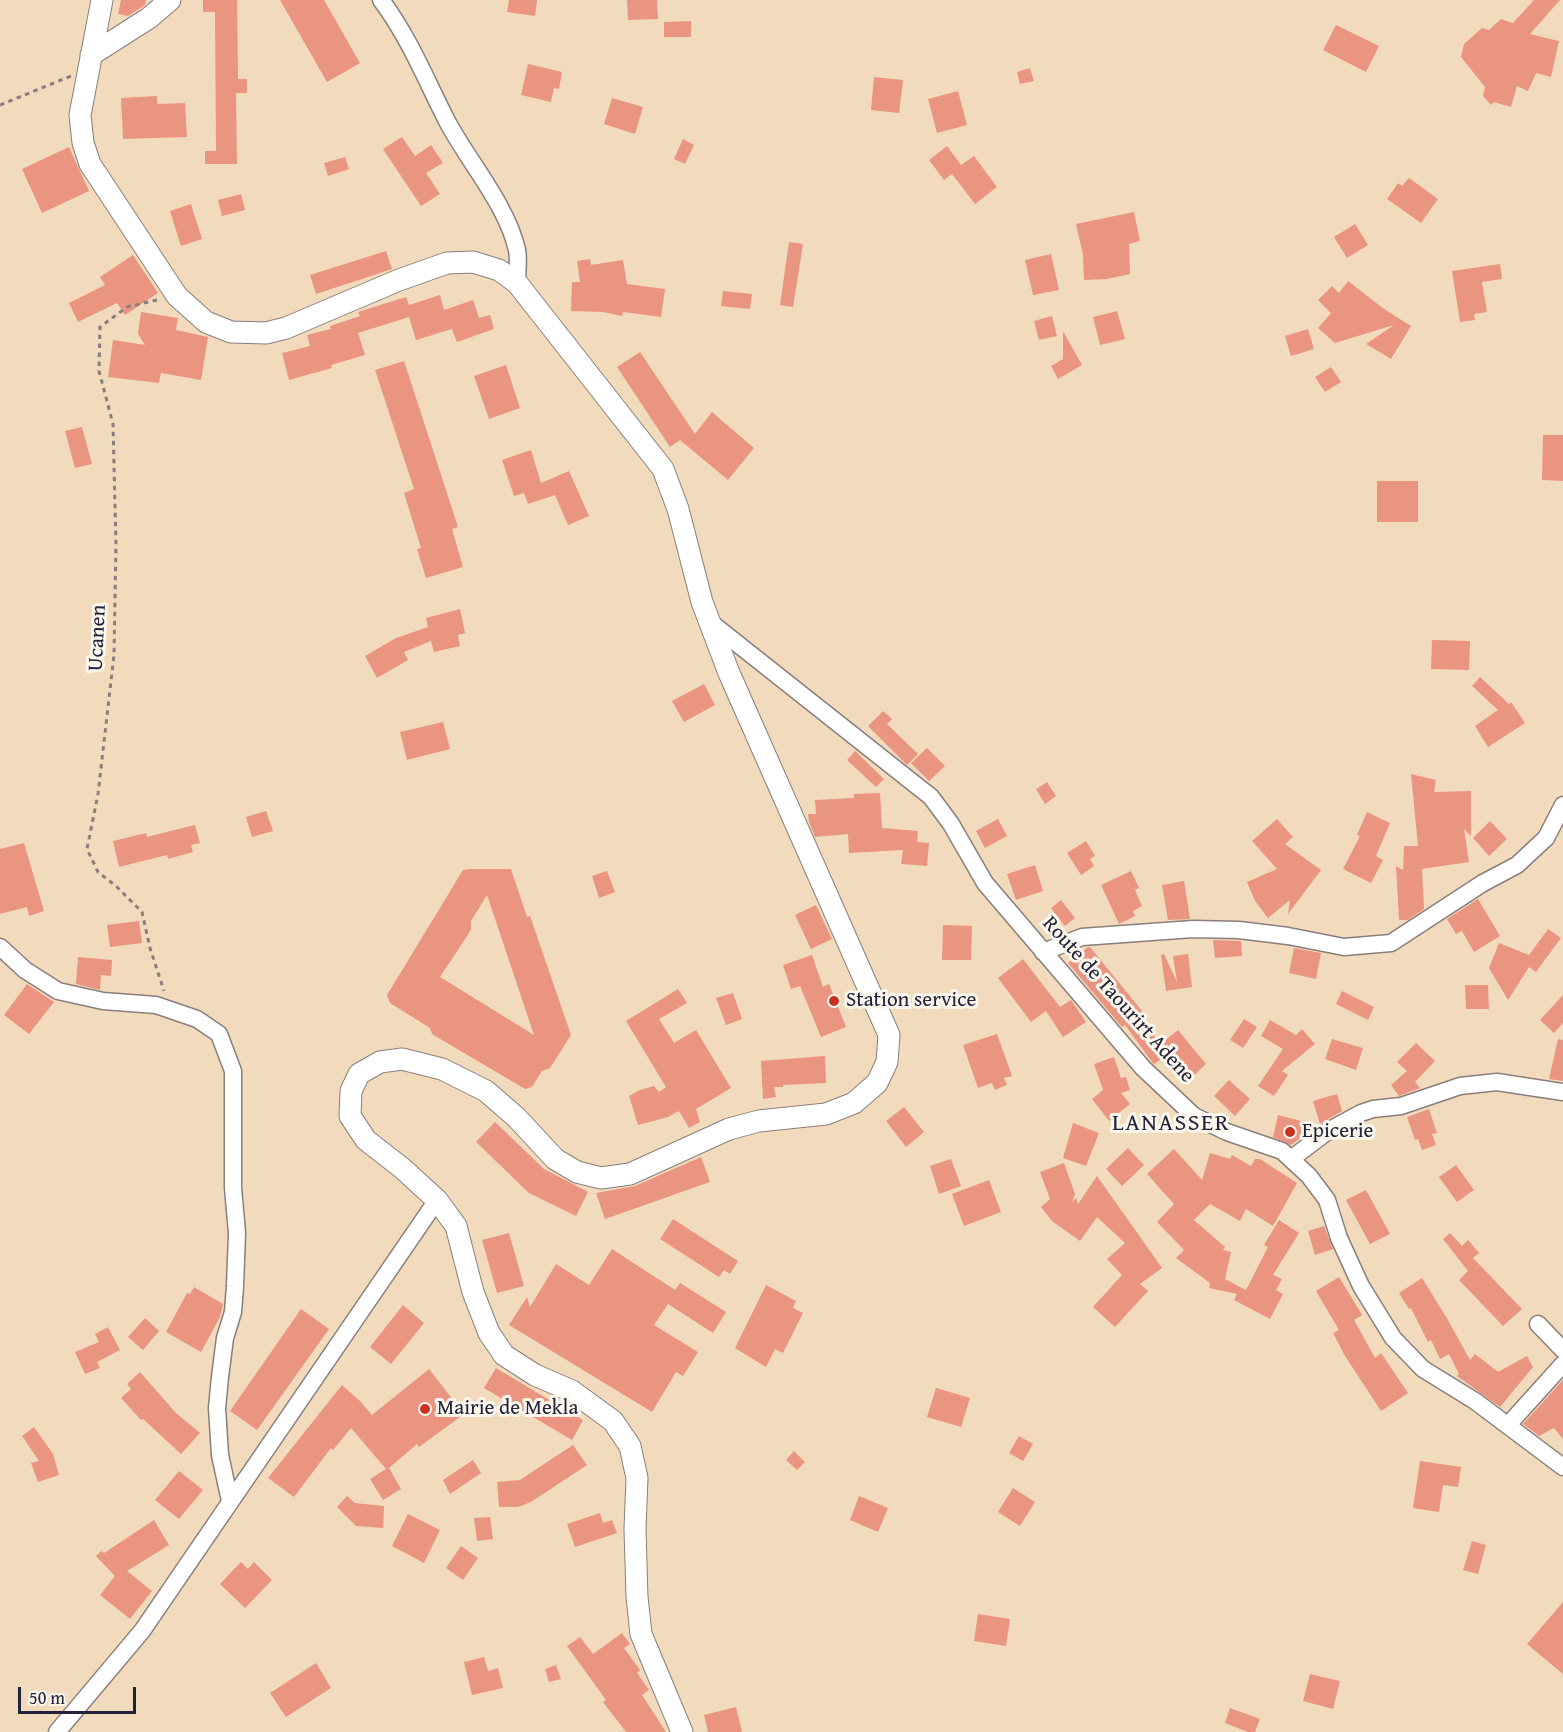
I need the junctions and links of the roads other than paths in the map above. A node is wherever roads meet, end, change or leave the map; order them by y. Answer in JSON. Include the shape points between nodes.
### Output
{"nodes":[{"id":1,"x":102,"y":0,"type":"edge"},
{"id":2,"x":170,"y":0,"type":"edge"},
{"id":3,"x":381,"y":0,"type":"edge"},
{"id":4,"x":90,"y":61,"type":"junction"},
{"id":5,"x":517,"y":283,"type":"junction"},
{"id":6,"x":710,"y":622,"type":"junction"},
{"id":7,"x":1563,"y":805,"type":"edge"},
{"id":8,"x":0,"y":947,"type":"edge"},
{"id":9,"x":1043,"y":952,"type":"junction"},
{"id":10,"x":1563,"y":1092,"type":"edge"},
{"id":11,"x":1291,"y":1159,"type":"junction"},
{"id":12,"x":437,"y":1200,"type":"junction"},
{"id":13,"x":1538,"y":1324,"type":"dead end"},
{"id":14,"x":1563,"y":1350,"type":"edge"},
{"id":15,"x":1563,"y":1364,"type":"edge"},
{"id":16,"x":1508,"y":1425,"type":"junction"},
{"id":17,"x":1560,"y":1461,"type":"edge"},
{"id":18,"x":230,"y":1501,"type":"junction"},
{"id":19,"x":57,"y":1732,"type":"edge"},
{"id":20,"x":682,"y":1732,"type":"edge"}],
"edges":[{"from":1,"to":4,"type":"main road"},
{"from":2,"to":4,"type":"main road"},
{"from":3,"to":5,"type":"street","via":[[510,229],[517,252]]},
{"from":4,"to":5,"type":"main road","via":[[80,115],[82,143],[90,164],[177,296],[206,322],[231,332],[266,333],[447,263],[473,262],[498,270]]},
{"from":5,"to":6,"type":"main road","via":[[663,469]]},
{"from":6,"to":9,"type":"street","name":"Route de Taourirt Adene","via":[[931,797],[985,883]]},
{"from":6,"to":12,"type":"main road","via":[[889,1035],[887,1062],[877,1083],[854,1103],[826,1114],[759,1121],[729,1129],[630,1174],[601,1178],[577,1172],[555,1159],[486,1091],[442,1069],[402,1059],[380,1062],[359,1074],[351,1091],[350,1116],[366,1140]]},
{"from":7,"to":9,"type":"street","via":[[1546,838],[1517,865],[1391,944],[1344,947],[1258,932],[1193,929],[1082,937]]},
{"from":8,"to":18,"type":"street","via":[[25,970],[58,991],[103,1001],[156,1005],[197,1019],[219,1034],[233,1071],[237,1233],[233,1312],[225,1338],[217,1408],[220,1455]]},
{"from":9,"to":11,"type":"street","name":"Route de Taourirt Adene","via":[[1143,1068],[1194,1116],[1282,1151]]},
{"from":10,"to":11,"type":"street","via":[[1497,1082],[1460,1086],[1401,1106],[1361,1113],[1328,1131]]},
{"from":11,"to":16,"type":"street","name":"Route de Taourirt Adene","via":[[1310,1176],[1327,1200],[1361,1286],[1393,1338],[1423,1369]]},
{"from":12,"to":18,"type":"street"},
{"from":12,"to":20,"type":"main road","via":[[456,1226],[472,1292],[489,1333],[504,1355],[535,1375],[572,1391],[613,1421],[630,1446],[637,1478],[635,1529],[641,1634]]},
{"from":13,"to":14,"type":"street"},
{"from":15,"to":16,"type":"street"},
{"from":16,"to":17,"type":"street","name":"Route de Taourirt Adene"},
{"from":18,"to":19,"type":"street","via":[[142,1631]]}]}
